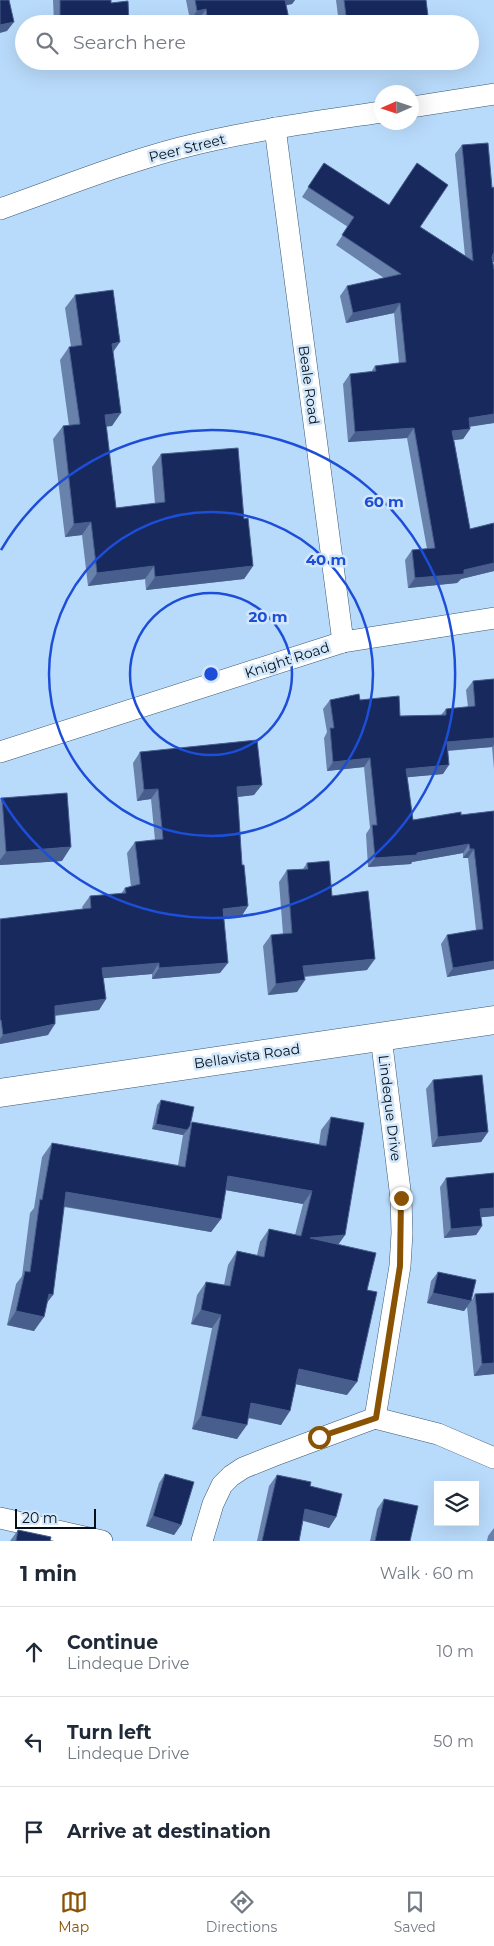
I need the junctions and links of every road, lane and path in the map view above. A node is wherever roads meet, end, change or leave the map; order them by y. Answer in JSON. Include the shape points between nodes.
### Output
{"nodes":[{"id":1,"x":494,"y":94,"type":"edge"},
{"id":2,"x":419,"y":106,"type":"edge"},
{"id":3,"x":374,"y":113,"type":"edge"},
{"id":4,"x":275,"y":128,"type":"junction"},
{"id":5,"x":0,"y":209,"type":"edge"},
{"id":6,"x":494,"y":618,"type":"edge"},
{"id":7,"x":343,"y":642,"type":"junction"},
{"id":8,"x":0,"y":752,"type":"edge"},
{"id":9,"x":494,"y":1020,"type":"edge"},
{"id":10,"x":381,"y":1037,"type":"junction"},
{"id":11,"x":0,"y":1093,"type":"edge"},
{"id":12,"x":376,"y":1418,"type":"junction"},
{"id":13,"x":494,"y":1458,"type":"edge"},
{"id":14,"x":0,"y":1518,"type":"edge"},
{"id":15,"x":102,"y":1541,"type":"edge"},
{"id":16,"x":202,"y":1541,"type":"edge"}],
"edges":[{"from":1,"to":2,"type":"street"},
{"from":3,"to":4,"type":"street","name":"Peer Street"},
{"from":4,"to":5,"type":"street","name":"Peer Street","via":[[170,150]]},
{"from":4,"to":7,"type":"street","name":"Beale Road"},
{"from":6,"to":7,"type":"street","name":"Knight Road"},
{"from":7,"to":8,"type":"street","name":"Knight Road"},
{"from":9,"to":10,"type":"street","name":"Bellavista Road"},
{"from":10,"to":11,"type":"street","name":"Bellavista Road"},
{"from":10,"to":12,"type":"street","name":"Lindeque Drive","via":[[401,1198],[402,1234]]},
{"from":12,"to":13,"type":"street","via":[[438,1434]]},
{"from":12,"to":16,"type":"street","via":[[243,1468],[231,1476],[222,1485],[213,1504]]},
{"from":14,"to":15,"type":"street"}]}
